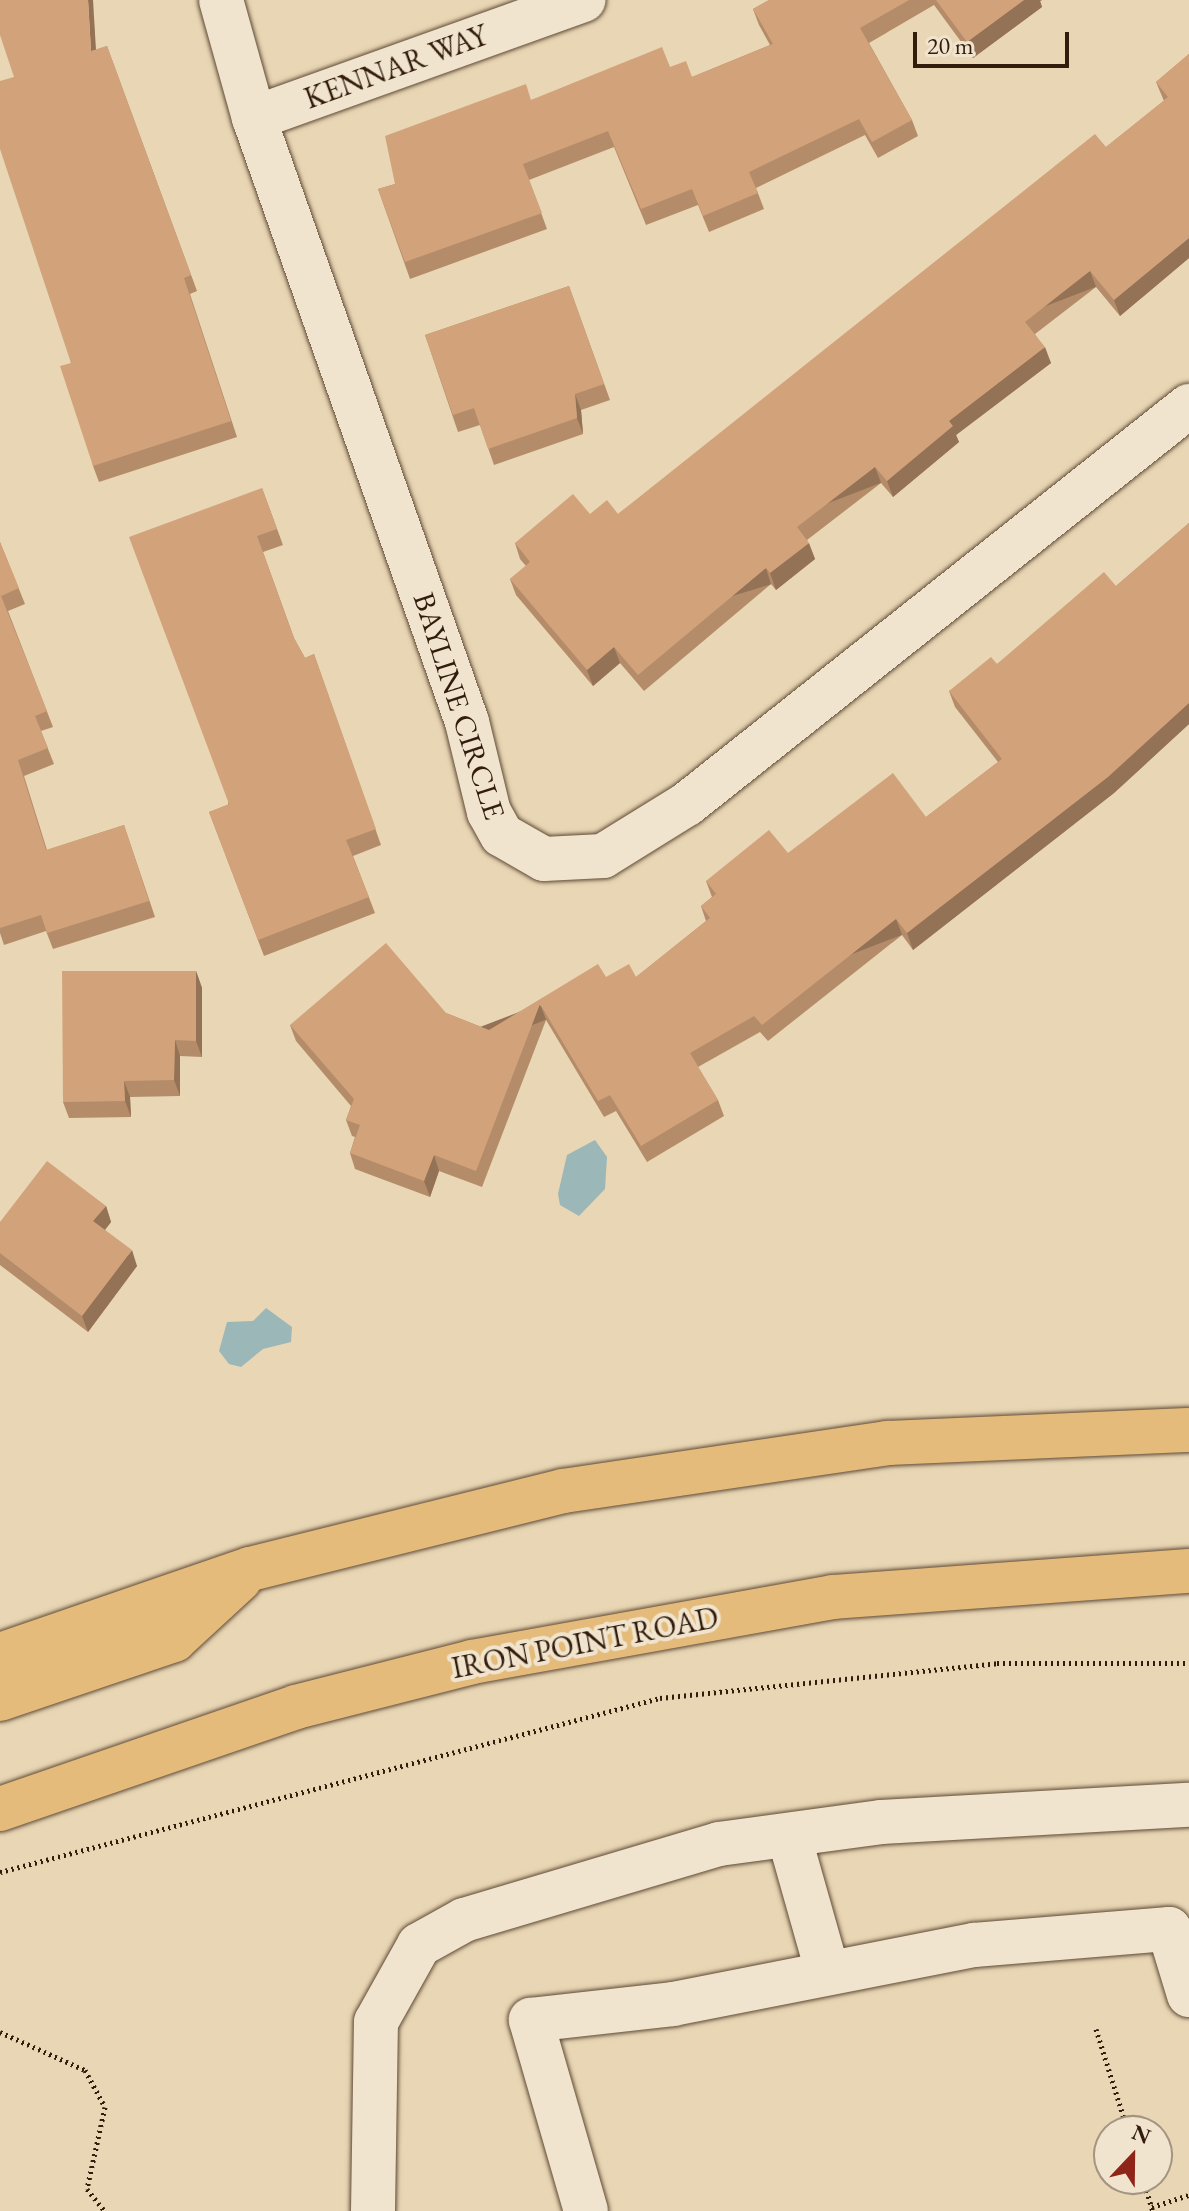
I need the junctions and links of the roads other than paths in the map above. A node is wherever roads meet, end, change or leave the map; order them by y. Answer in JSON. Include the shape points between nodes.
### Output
{"nodes":[{"id":1,"x":221,"y":0,"type":"edge"},
{"id":2,"x":583,"y":0,"type":"edge"},
{"id":3,"x":254,"y":118,"type":"junction"},
{"id":4,"x":1189,"y":406,"type":"edge"},
{"id":5,"x":1189,"y":1430,"type":"edge"},
{"id":6,"x":250,"y":1569,"type":"junction"},
{"id":7,"x":1189,"y":1571,"type":"edge"},
{"id":8,"x":0,"y":1655,"type":"edge"},
{"id":9,"x":0,"y":1699,"type":"edge"},
{"id":10,"x":1189,"y":1805,"type":"edge"},
{"id":11,"x":0,"y":1809,"type":"edge"},
{"id":12,"x":789,"y":1836,"type":"junction"},
{"id":13,"x":827,"y":1970,"type":"junction"},
{"id":14,"x":1189,"y":1995,"type":"edge"},
{"id":15,"x":373,"y":2211,"type":"edge"},
{"id":16,"x":586,"y":2211,"type":"edge"}],
"edges":[{"from":1,"to":3,"type":"street","name":"BAYLINE CIRCLE"},
{"from":2,"to":3,"type":"street","name":"KENNAR WAY"},
{"from":3,"to":4,"type":"street","name":"BAYLINE CIRCLE","via":[[467,722],[489,812],[502,835],[544,859],[603,856],[676,812]]},
{"from":5,"to":6,"type":"main road","via":[[1020,1432],[733,1464],[563,1491]]},
{"from":6,"to":8,"type":"main road"},
{"from":6,"to":9,"type":"main road","via":[[174,1640]]},
{"from":7,"to":11,"type":"main road","name":"IRON POINT ROAD","via":[[833,1597],[472,1662],[296,1707]]},
{"from":10,"to":12,"type":"street","via":[[881,1822]]},
{"from":12,"to":13,"type":"street"},
{"from":12,"to":15,"type":"street","via":[[719,1844],[464,1920],[419,1945],[376,2022]]},
{"from":13,"to":14,"type":"street","via":[[974,1945],[1169,1929]]},
{"from":13,"to":16,"type":"street","via":[[673,2004],[531,2020]]}]}
